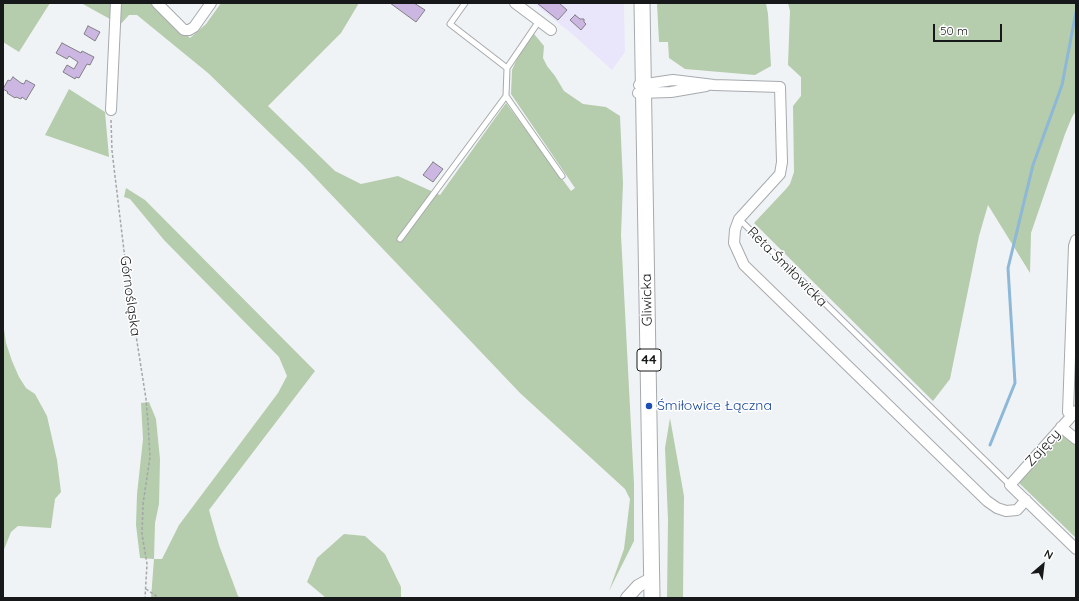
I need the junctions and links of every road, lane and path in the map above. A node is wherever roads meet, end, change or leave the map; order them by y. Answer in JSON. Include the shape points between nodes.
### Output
{"nodes":[{"id":1,"x":116,"y":3,"type":"edge"},
{"id":2,"x":157,"y":3,"type":"edge"},
{"id":3,"x":211,"y":3,"type":"edge"},
{"id":4,"x":465,"y":3,"type":"edge"},
{"id":5,"x":515,"y":3,"type":"edge"},
{"id":6,"x":642,"y":3,"type":"edge"},
{"id":7,"x":539,"y":21,"type":"junction"},
{"id":8,"x":551,"y":30,"type":"dead end"},
{"id":9,"x":507,"y":68,"type":"junction"},
{"id":10,"x":640,"y":89,"type":"junction"},
{"id":11,"x":506,"y":96,"type":"junction"},
{"id":12,"x":111,"y":110,"type":"joint"},
{"id":13,"x":562,"y":176,"type":"dead end"},
{"id":14,"x":738,"y":219,"type":"junction"},
{"id":15,"x":400,"y":239,"type":"dead end"},
{"id":16,"x":1076,"y":240,"type":"edge"},
{"id":17,"x":1073,"y":413,"type":"edge"},
{"id":18,"x":1061,"y":427,"type":"junction"},
{"id":19,"x":1076,"y":439,"type":"edge"},
{"id":20,"x":1010,"y":485,"type":"junction"},
{"id":21,"x":1026,"y":500,"type":"junction"},
{"id":22,"x":1076,"y":548,"type":"edge"},
{"id":23,"x":652,"y":580,"type":"junction"},
{"id":24,"x":146,"y":589,"type":"junction"},
{"id":25,"x":145,"y":598,"type":"edge"},
{"id":26,"x":159,"y":598,"type":"edge"},
{"id":27,"x":627,"y":598,"type":"edge"},
{"id":28,"x":652,"y":598,"type":"edge"}],
"edges":[{"from":1,"to":12,"type":"street"},
{"from":2,"to":3,"type":"street","via":[[184,30],[194,27]]},
{"from":4,"to":9,"type":"lane","via":[[450,24]]},
{"from":5,"to":7,"type":"street"},
{"from":6,"to":10,"type":"main road","name":"Gliwicka","number":"44"},
{"from":7,"to":8,"type":"street"},
{"from":7,"to":9,"type":"lane"},
{"from":9,"to":11,"type":"lane"},
{"from":10,"to":14,"type":"street","via":[[673,80],[714,85],[780,87],[780,174]]},
{"from":10,"to":23,"type":"main road","name":"Gliwicka","number":"44"},
{"from":11,"to":13,"type":"lane"},
{"from":11,"to":15,"type":"lane"},
{"from":12,"to":24,"type":"path","name":"Górnośląska","via":[[112,151],[148,422],[150,457],[143,504],[142,534],[147,564]]},
{"from":14,"to":20,"type":"lane","name":"Reta Śmiłowicka"},
{"from":14,"to":21,"type":"street","name":"Reta Śmiłowicka","via":[[734,243],[744,265],[987,501],[1006,511],[1017,510]]},
{"from":16,"to":17,"type":"street","via":[[1068,412]]},
{"from":17,"to":18,"type":"street","name":"Zajęcy"},
{"from":18,"to":19,"type":"street"},
{"from":18,"to":20,"type":"street","name":"Zajęcy"},
{"from":20,"to":21,"type":"street","name":"Reta Śmiłowicka"},
{"from":21,"to":22,"type":"street","name":"Reta Śmiłowicka"},
{"from":23,"to":27,"type":"street","via":[[638,586]]},
{"from":23,"to":28,"type":"main road","name":"Gliwicka","number":"44"},
{"from":24,"to":25,"type":"path","name":"Górnośląska"},
{"from":24,"to":26,"type":"path"}]}
